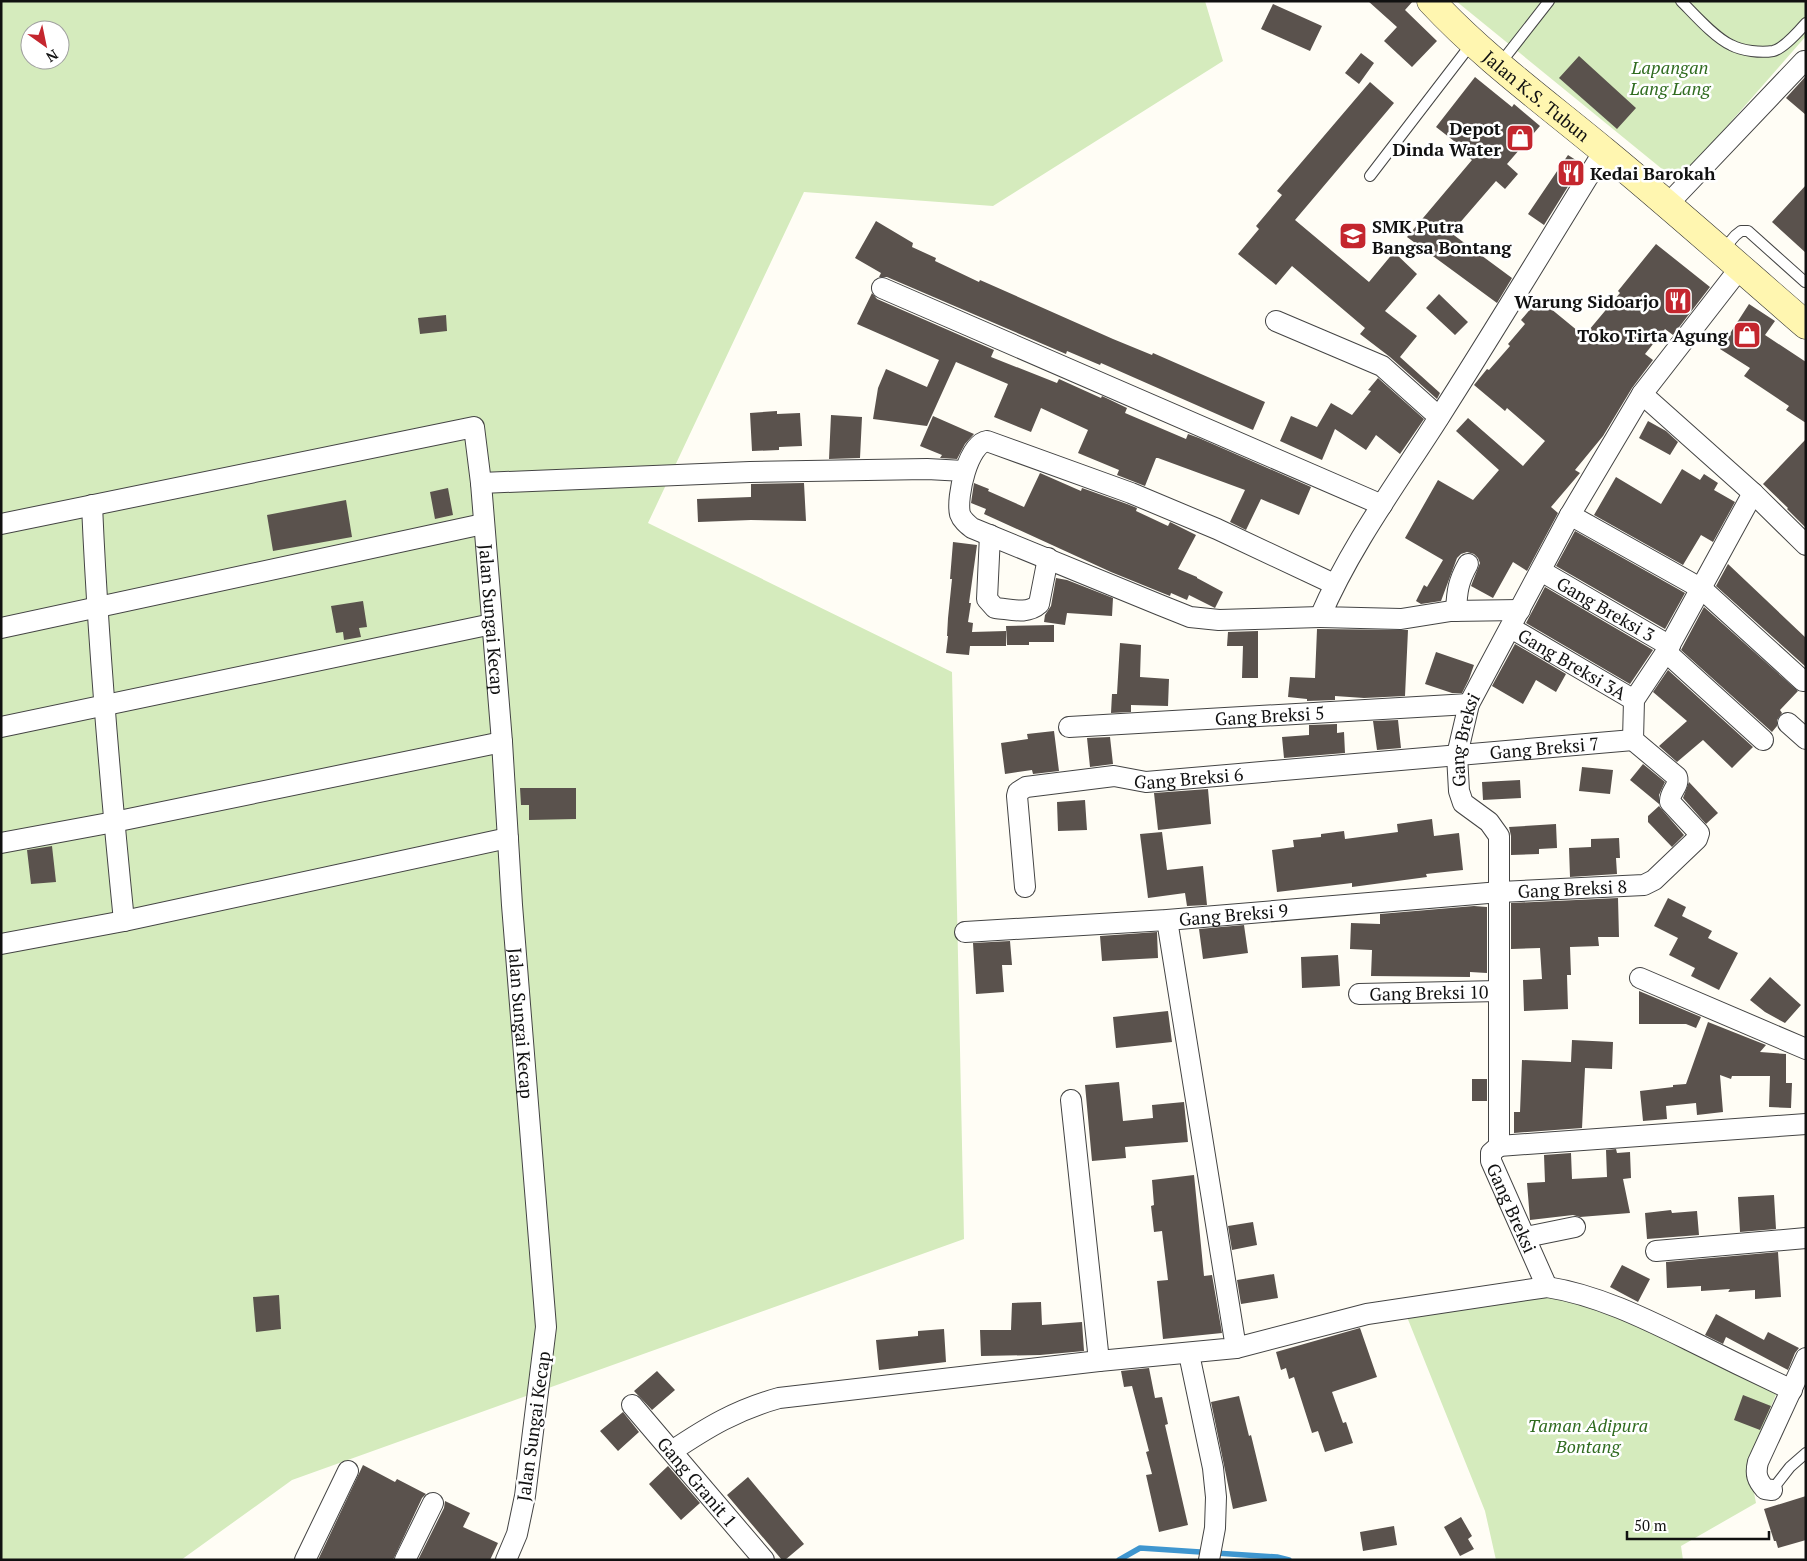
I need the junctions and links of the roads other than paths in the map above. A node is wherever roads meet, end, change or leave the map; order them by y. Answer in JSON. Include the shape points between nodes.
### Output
{"nodes":[{"id":1,"x":1431,"y":1,"type":"edge"},
{"id":2,"x":1549,"y":1,"type":"edge"},
{"id":3,"x":1680,"y":1,"type":"edge"},
{"id":4,"x":1806,"y":23,"type":"edge"},
{"id":5,"x":1473,"y":42,"type":"junction"},
{"id":6,"x":1804,"y":61,"type":"dead end"},
{"id":7,"x":1498,"y":66,"type":"junction"},
{"id":8,"x":1604,"y":151,"type":"junction"},
{"id":9,"x":1370,"y":176,"type":"dead end"},
{"id":10,"x":1668,"y":204,"type":"junction"},
{"id":11,"x":1732,"y":261,"type":"junction"},
{"id":12,"x":1805,"y":282,"type":"edge"},
{"id":13,"x":882,"y":288,"type":"dead end"},
{"id":14,"x":1276,"y":321,"type":"dead end"},
{"id":15,"x":1806,"y":325,"type":"edge"},
{"id":16,"x":1642,"y":394,"type":"junction"},
{"id":17,"x":1439,"y":417,"type":"junction"},
{"id":18,"x":964,"y":471,"type":"junction"},
{"id":19,"x":480,"y":483,"type":"junction"},
{"id":20,"x":1753,"y":493,"type":"junction"},
{"id":21,"x":92,"y":505,"type":"junction"},
{"id":22,"x":1382,"y":505,"type":"junction"},
{"id":23,"x":1570,"y":516,"type":"junction"},
{"id":24,"x":1,"y":524,"type":"edge"},
{"id":25,"x":483,"y":524,"type":"junction"},
{"id":26,"x":990,"y":535,"type":"junction"},
{"id":27,"x":1806,"y":545,"type":"edge"},
{"id":28,"x":1048,"y":558,"type":"junction"},
{"id":29,"x":1468,"y":564,"type":"dead end"},
{"id":30,"x":1541,"y":571,"type":"junction"},
{"id":31,"x":1334,"y":584,"type":"junction"},
{"id":32,"x":1702,"y":588,"type":"junction"},
{"id":33,"x":96,"y":608,"type":"junction"},
{"id":34,"x":1520,"y":610,"type":"junction"},
{"id":35,"x":1456,"y":611,"type":"junction"},
{"id":36,"x":1320,"y":617,"type":"junction"},
{"id":37,"x":492,"y":624,"type":"junction"},
{"id":38,"x":1,"y":628,"type":"edge"},
{"id":39,"x":1511,"y":628,"type":"junction"},
{"id":40,"x":1668,"y":649,"type":"junction"},
{"id":41,"x":1803,"y":681,"type":"dead end"},
{"id":42,"x":1634,"y":700,"type":"junction"},
{"id":43,"x":1469,"y":704,"type":"junction"},
{"id":44,"x":105,"y":706,"type":"junction"},
{"id":45,"x":1788,"y":723,"type":"dead end"},
{"id":46,"x":1,"y":727,"type":"edge"},
{"id":47,"x":1069,"y":727,"type":"dead end"},
{"id":48,"x":1806,"y":739,"type":"edge"},
{"id":49,"x":1633,"y":740,"type":"junction"},
{"id":50,"x":1764,"y":740,"type":"dead end"},
{"id":51,"x":502,"y":742,"type":"junction"},
{"id":52,"x":1457,"y":755,"type":"junction"},
{"id":53,"x":114,"y":822,"type":"junction"},
{"id":54,"x":508,"y":838,"type":"junction"},
{"id":55,"x":1,"y":843,"type":"edge"},
{"id":56,"x":1025,"y":887,"type":"dead end"},
{"id":57,"x":1500,"y":892,"type":"junction"},
{"id":58,"x":1167,"y":920,"type":"junction"},
{"id":59,"x":124,"y":921,"type":"junction"},
{"id":60,"x":965,"y":932,"type":"dead end"},
{"id":61,"x":1,"y":944,"type":"edge"},
{"id":62,"x":1640,"y":978,"type":"dead end"},
{"id":63,"x":1499,"y":991,"type":"junction"},
{"id":64,"x":1359,"y":994,"type":"dead end"},
{"id":65,"x":1806,"y":1049,"type":"edge"},
{"id":66,"x":1071,"y":1100,"type":"dead end"},
{"id":67,"x":1806,"y":1124,"type":"edge"},
{"id":68,"x":1499,"y":1146,"type":"junction"},
{"id":69,"x":1575,"y":1227,"type":"dead end"},
{"id":70,"x":1526,"y":1237,"type":"junction"},
{"id":71,"x":1806,"y":1238,"type":"edge"},
{"id":72,"x":1656,"y":1251,"type":"dead end"},
{"id":73,"x":1548,"y":1287,"type":"junction"},
{"id":74,"x":1236,"y":1348,"type":"junction"},
{"id":75,"x":1189,"y":1354,"type":"junction"},
{"id":76,"x":1806,"y":1358,"type":"edge"},
{"id":77,"x":1099,"y":1361,"type":"junction"},
{"id":78,"x":1792,"y":1390,"type":"junction"},
{"id":79,"x":632,"y":1405,"type":"dead end"},
{"id":80,"x":672,"y":1451,"type":"junction"},
{"id":81,"x":1806,"y":1454,"type":"edge"},
{"id":82,"x":348,"y":1471,"type":"dead end"},
{"id":83,"x":1772,"y":1490,"type":"joint"},
{"id":84,"x":433,"y":1503,"type":"dead end"},
{"id":85,"x":305,"y":1560,"type":"edge"},
{"id":86,"x":405,"y":1560,"type":"edge"},
{"id":87,"x":506,"y":1560,"type":"edge"},
{"id":88,"x":764,"y":1560,"type":"edge"},
{"id":89,"x":1209,"y":1560,"type":"edge"}],
"edges":[{"from":1,"to":5,"type":"street","name":"Jalan K.S. Tubun"},
{"from":2,"to":7,"type":"lane"},
{"from":3,"to":4,"type":"lane","via":[[1731,46],[1749,50],[1775,51]]},
{"from":5,"to":7,"type":"street","name":"Jalan K.S. Tubun"},
{"from":5,"to":9,"type":"lane"},
{"from":6,"to":10,"type":"street"},
{"from":7,"to":8,"type":"street","name":"Jalan K.S. Tubun"},
{"from":8,"to":10,"type":"street","name":"Jalan K.S. Tubun"},
{"from":8,"to":17,"type":"street"},
{"from":10,"to":11,"type":"street","name":"Jalan K.S. Tubun"},
{"from":11,"to":12,"type":"lane","via":[[1730,239],[1741,231],[1748,231]]},
{"from":11,"to":15,"type":"street","name":"Jalan K.S. Tubun"},
{"from":11,"to":16,"type":"street","name":"Gang Breksi"},
{"from":13,"to":22,"type":"street"},
{"from":14,"to":17,"type":"street","via":[[1382,366]]},
{"from":16,"to":20,"type":"street"},
{"from":16,"to":23,"type":"street","name":"Gang Breksi"},
{"from":17,"to":22,"type":"street"},
{"from":18,"to":19,"type":"street","via":[[750,472]]},
{"from":18,"to":26,"type":"street","via":[[960,514],[972,528]]},
{"from":18,"to":31,"type":"street","via":[[979,445],[987,442],[1131,493]]},
{"from":19,"to":21,"type":"street","name":"Jalan Sungai Kecap","via":[[474,427]]},
{"from":19,"to":25,"type":"street","name":"Jalan Sungai Kecap"},
{"from":20,"to":27,"type":"street"},
{"from":20,"to":32,"type":"street"},
{"from":21,"to":24,"type":"street"},
{"from":21,"to":33,"type":"street"},
{"from":22,"to":31,"type":"street"},
{"from":23,"to":30,"type":"street","name":"Gang Breksi"},
{"from":23,"to":32,"type":"street"},
{"from":25,"to":33,"type":"street"},
{"from":25,"to":37,"type":"street","name":"Jalan Sungai Kecap"},
{"from":26,"to":28,"type":"street"},
{"from":26,"to":28,"type":"street","via":[[987,599],[995,608],[1028,611],[1039,604]]},
{"from":28,"to":36,"type":"street","via":[[1190,617],[1219,620]]},
{"from":29,"to":35,"type":"street","via":[[1459,579]]},
{"from":30,"to":34,"type":"street","name":"Gang Breksi"},
{"from":30,"to":40,"type":"street","name":"Gang Breksi 3"},
{"from":31,"to":36,"type":"street"},
{"from":32,"to":40,"type":"street"},
{"from":32,"to":41,"type":"street"},
{"from":33,"to":38,"type":"street"},
{"from":33,"to":44,"type":"street"},
{"from":34,"to":35,"type":"street"},
{"from":34,"to":39,"type":"street","name":"Gang Breksi"},
{"from":35,"to":36,"type":"street","via":[[1401,618]]},
{"from":37,"to":44,"type":"street"},
{"from":37,"to":51,"type":"street","name":"Jalan Sungai Kecap"},
{"from":39,"to":42,"type":"street","name":"Gang Breksi 3A"},
{"from":39,"to":43,"type":"street","name":"Gang Breksi"},
{"from":40,"to":42,"type":"street"},
{"from":40,"to":50,"type":"street","name":"Gang Breksi 3"},
{"from":42,"to":49,"type":"street"},
{"from":43,"to":47,"type":"street","name":"Gang Breksi 5"},
{"from":43,"to":52,"type":"street","name":"Gang Breksi"},
{"from":44,"to":46,"type":"street"},
{"from":44,"to":53,"type":"street"},
{"from":45,"to":48,"type":"street"},
{"from":49,"to":52,"type":"street","name":"Gang Breksi 7"},
{"from":49,"to":57,"type":"street","name":"Gang Breksi 8","via":[[1676,777],[1677,784],[1670,802],[1699,833],[1697,839],[1654,880],[1644,885]]},
{"from":51,"to":53,"type":"street"},
{"from":51,"to":54,"type":"street","name":"Jalan Sungai Kecap"},
{"from":52,"to":56,"type":"street","name":"Gang Breksi 6","via":[[1146,782],[1114,776],[1026,787],[1017,796]]},
{"from":52,"to":57,"type":"street","name":"Gang Breksi","via":[[1460,798],[1467,807],[1490,822],[1499,836]]},
{"from":53,"to":55,"type":"street"},
{"from":53,"to":59,"type":"street"},
{"from":54,"to":59,"type":"street"},
{"from":54,"to":87,"type":"street","name":"Jalan Sungai Kecap","via":[[546,1327],[525,1496],[517,1534]]},
{"from":57,"to":58,"type":"street","name":"Gang Breksi 9"},
{"from":57,"to":63,"type":"street","name":"Gang Breksi"},
{"from":58,"to":60,"type":"street","name":"Gang Breksi 9"},
{"from":58,"to":74,"type":"street"},
{"from":59,"to":61,"type":"street"},
{"from":62,"to":65,"type":"street"},
{"from":63,"to":64,"type":"street","name":"Gang Breksi 10"},
{"from":63,"to":68,"type":"street","name":"Gang Breksi"},
{"from":66,"to":77,"type":"street"},
{"from":67,"to":68,"type":"street"},
{"from":68,"to":70,"type":"street","name":"Gang Breksi","via":[[1491,1153],[1491,1161]]},
{"from":69,"to":70,"type":"street"},
{"from":70,"to":73,"type":"street","name":"Gang Breksi"},
{"from":71,"to":72,"type":"street"},
{"from":73,"to":74,"type":"street","via":[[1368,1314]]},
{"from":73,"to":78,"type":"street","via":[[1661,1326]]},
{"from":74,"to":75,"type":"street"},
{"from":75,"to":77,"type":"street"},
{"from":75,"to":89,"type":"street","via":[[1216,1497]]},
{"from":76,"to":78,"type":"street"},
{"from":77,"to":80,"type":"street","via":[[779,1398],[729,1416]]},
{"from":78,"to":83,"type":"street","via":[[1756,1470],[1765,1490]]},
{"from":79,"to":80,"type":"street","name":"Gang Granit 1"},
{"from":80,"to":88,"type":"street","name":"Gang Granit 1"},
{"from":81,"to":83,"type":"lane","via":[[1790,1467]]},
{"from":82,"to":85,"type":"street"},
{"from":84,"to":86,"type":"street"}]}
